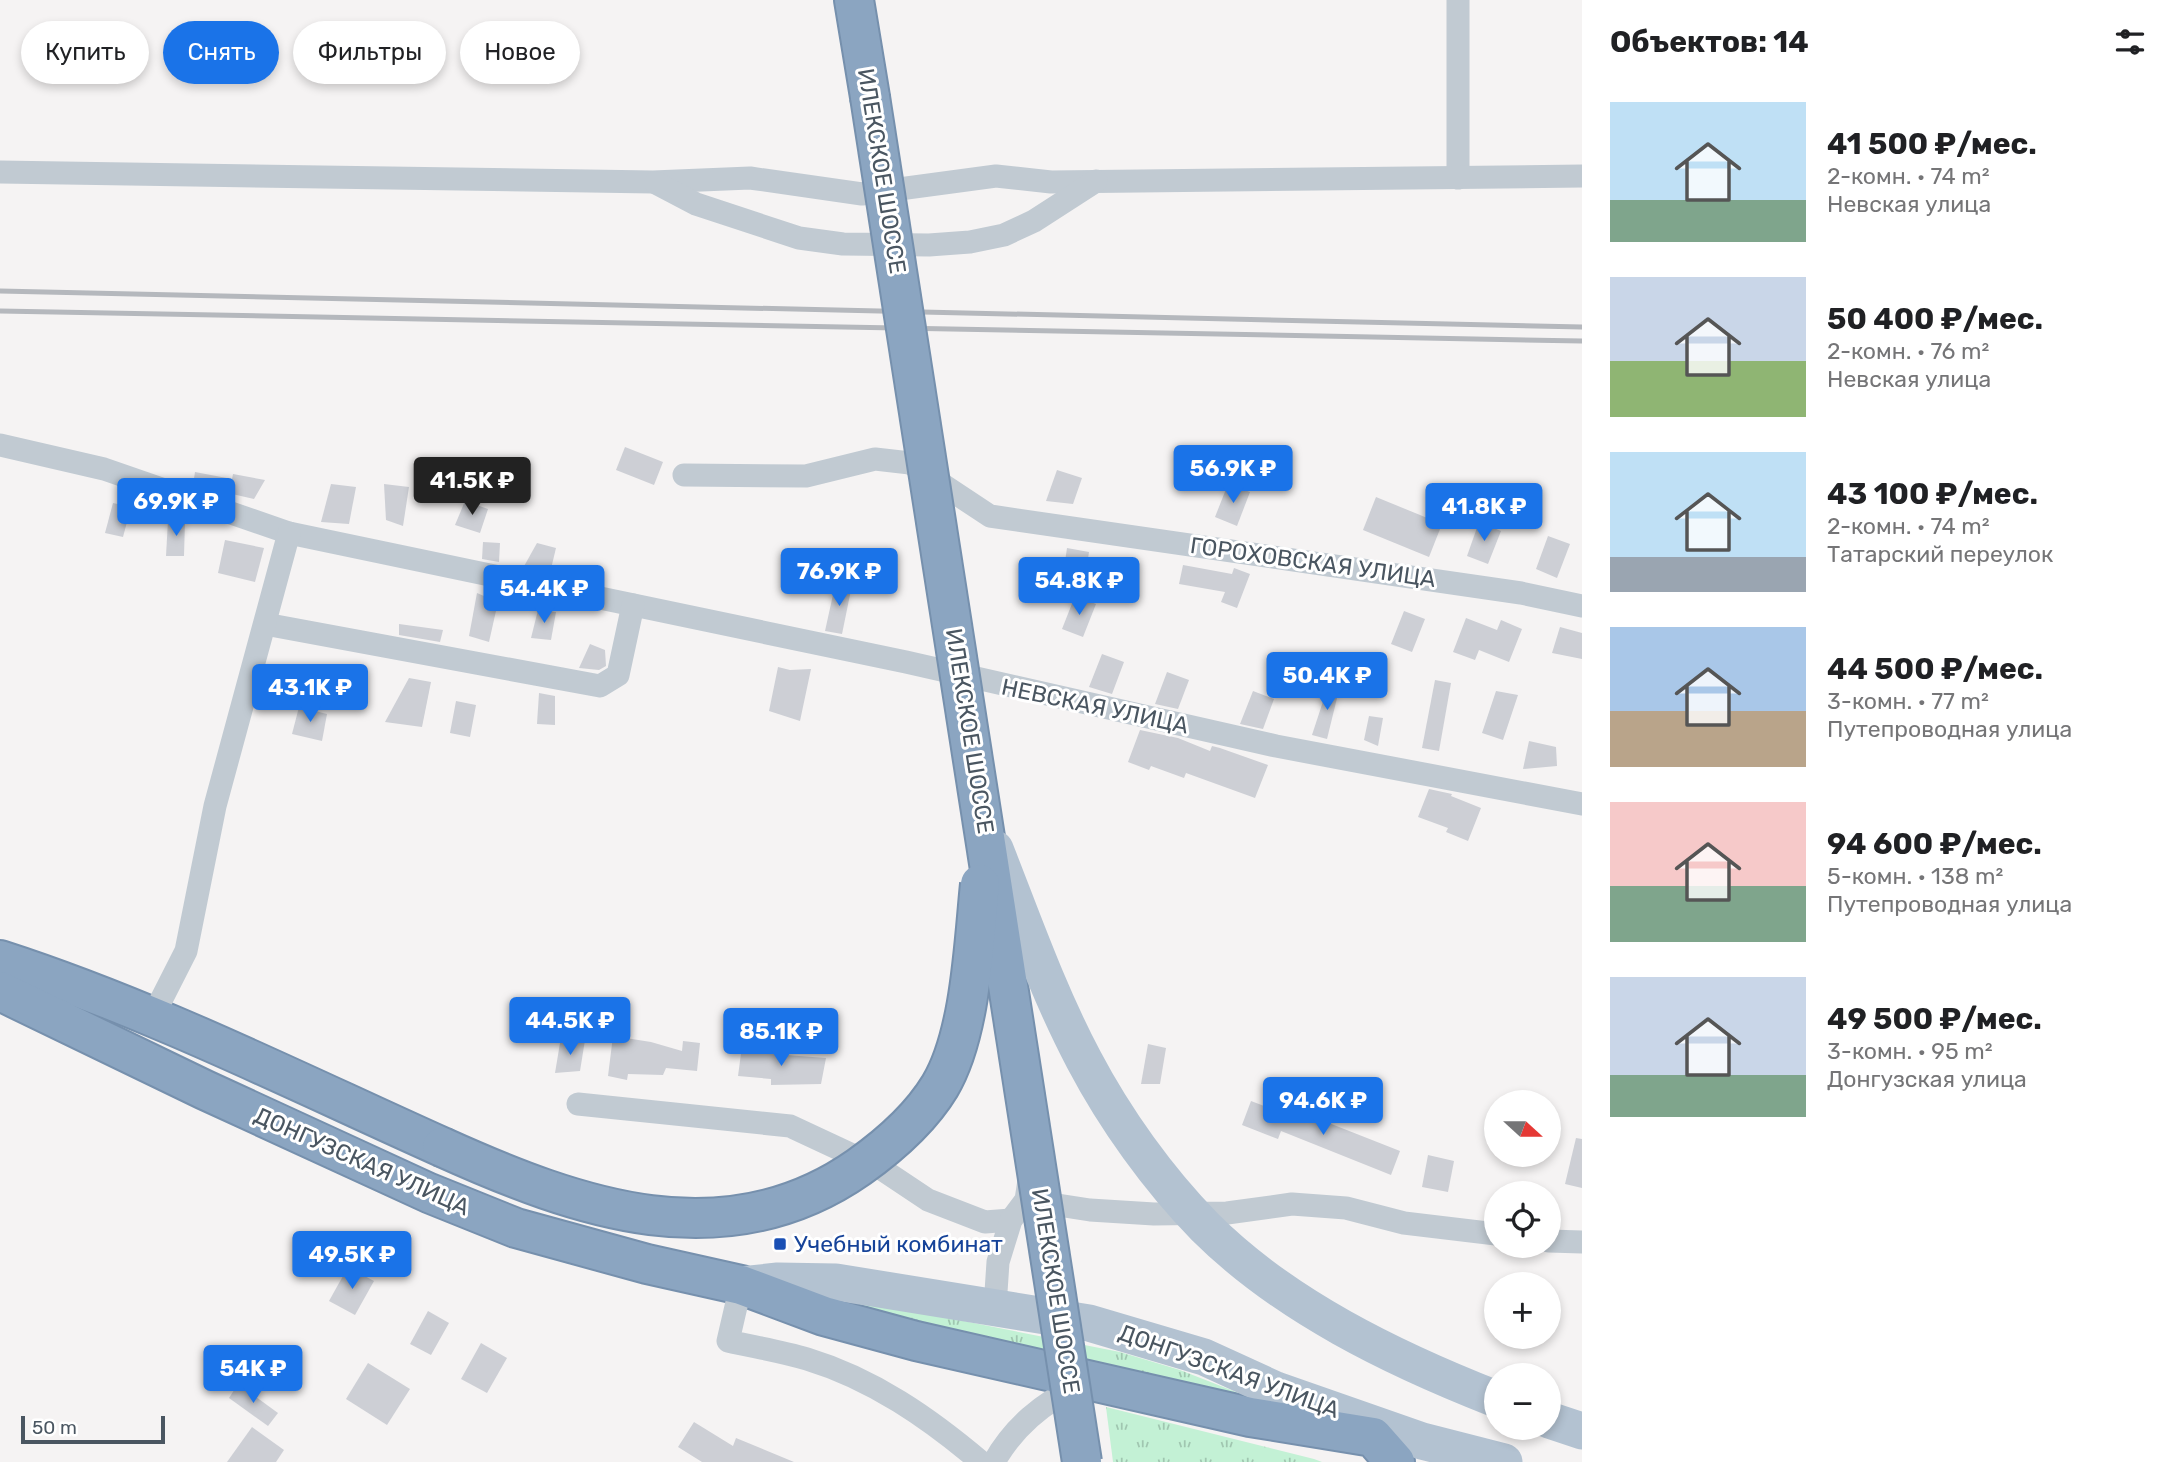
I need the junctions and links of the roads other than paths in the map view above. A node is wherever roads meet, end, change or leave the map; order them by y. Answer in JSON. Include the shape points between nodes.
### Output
{"nodes":[{"id":1,"x":854,"y":0,"type":"edge"},
{"id":2,"x":1458,"y":0,"type":"edge"},
{"id":3,"x":0,"y":172,"type":"edge"},
{"id":4,"x":1582,"y":176,"type":"edge"},
{"id":5,"x":1458,"y":178,"type":"junction"},
{"id":6,"x":1097,"y":180,"type":"junction"},
{"id":7,"x":653,"y":182,"type":"junction"},
{"id":8,"x":0,"y":445,"type":"edge"},
{"id":9,"x":684,"y":475,"type":"dead end"},
{"id":10,"x":942,"y":482,"type":"junction"},
{"id":11,"x":289,"y":533,"type":"junction"},
{"id":12,"x":633,"y":605,"type":"junction"},
{"id":13,"x":1582,"y":606,"type":"edge"},
{"id":14,"x":265,"y":624,"type":"junction"},
{"id":15,"x":973,"y":679,"type":"junction"},
{"id":16,"x":1582,"y":804,"type":"edge"},
{"id":17,"x":985,"y":826,"type":"junction"},
{"id":18,"x":0,"y":960,"type":"edge"},
{"id":19,"x":0,"y":991,"type":"edge"},
{"id":20,"x":152,"y":1018,"type":"junction"},
{"id":21,"x":578,"y":1104,"type":"dead end"},
{"id":22,"x":1026,"y":1200,"type":"junction"},
{"id":23,"x":1010,"y":1220,"type":"junction"},
{"id":24,"x":1484,"y":1233,"type":"edge"},
{"id":25,"x":1561,"y":1241,"type":"edge"},
{"id":26,"x":1582,"y":1242,"type":"edge"},
{"id":27,"x":741,"y":1285,"type":"junction"},
{"id":28,"x":995,"y":1307,"type":"junction"},
{"id":29,"x":1089,"y":1382,"type":"junction"},
{"id":30,"x":1484,"y":1394,"type":"edge"},
{"id":31,"x":1561,"y":1424,"type":"edge"},
{"id":32,"x":1582,"y":1431,"type":"edge"},
{"id":33,"x":1397,"y":1447,"type":"edge"},
{"id":34,"x":981,"y":1462,"type":"edge"},
{"id":35,"x":994,"y":1462,"type":"edge"},
{"id":36,"x":1082,"y":1462,"type":"edge"},
{"id":37,"x":1504,"y":1462,"type":"edge"}],
"edges":[{"from":1,"to":17,"type":"highway","name":"ИЛЕКСКОЕ ШОССЕ","bridge":true},
{"from":2,"to":5,"type":"street"},
{"from":3,"to":7,"type":"street"},
{"from":4,"to":5,"type":"street"},
{"from":5,"to":6,"type":"street"},
{"from":6,"to":7,"type":"street","via":[[1051,182],[996,176],[862,194],[750,178]]},
{"from":6,"to":7,"type":"street","via":[[1004,235],[929,245],[843,244],[799,238],[696,204]]},
{"from":8,"to":11,"type":"street","name":"НЕВСКАЯ УЛИЦА","via":[[104,469]]},
{"from":9,"to":10,"type":"street","name":"ГОРОХОВСКАЯ УЛИЦА","via":[[806,476],[875,460],[911,463]]},
{"from":10,"to":13,"type":"street","name":"ГОРОХОВСКАЯ УЛИЦА","via":[[990,516],[1521,593]]},
{"from":10,"to":15,"type":"street"},
{"from":11,"to":12,"type":"street","name":"НЕВСКАЯ УЛИЦА"},
{"from":11,"to":14,"type":"street"},
{"from":12,"to":14,"type":"street","via":[[618,676],[600,686]]},
{"from":12,"to":15,"type":"street","name":"НЕВСКАЯ УЛИЦА"},
{"from":14,"to":20,"type":"street","via":[[215,806],[186,951]]},
{"from":15,"to":16,"type":"street","name":"НЕВСКАЯ УЛИЦА","via":[[1276,746]]},
{"from":15,"to":22,"type":"street","via":[[1037,1135]]},
{"from":17,"to":20,"type":"highway","bridge":true,"via":[[968,999],[941,1085],[907,1129],[829,1188],[781,1208],[726,1218],[672,1218],[568,1199],[510,1178]]},
{"from":17,"to":30,"type":"main road","bridge":true,"via":[[1051,993],[1084,1062],[1169,1185],[1247,1264],[1301,1301],[1412,1363]]},
{"from":17,"to":36,"type":"highway","name":"ИЛЕКСКОЕ ШОССЕ","bridge":true},
{"from":18,"to":20,"type":"highway","via":[[63,980]]},
{"from":19,"to":27,"type":"highway","name":"ДОНГУЗСКАЯ УЛИЦА","via":[[217,1096],[516,1228]]},
{"from":21,"to":23,"type":"street","via":[[790,1126],[880,1168],[928,1200],[985,1222]]},
{"from":22,"to":23,"type":"street"},
{"from":22,"to":24,"type":"street","via":[[1154,1214],[1227,1213],[1292,1204],[1346,1208],[1404,1223]]},
{"from":23,"to":28,"type":"street","via":[[998,1262]]},
{"from":25,"to":26,"type":"street"},
{"from":27,"to":28,"type":"main road","name":"ДОНГУЗСКАЯ УЛИЦА","via":[[836,1282]]},
{"from":27,"to":29,"type":"highway","name":"ДОНГУЗСКАЯ УЛИЦА","via":[[824,1316]]},
{"from":27,"to":34,"type":"street","via":[[728,1341],[808,1359],[885,1392],[938,1425]]},
{"from":28,"to":33,"type":"main road","name":"ДОНГУЗСКАЯ УЛИЦА","via":[[1088,1323],[1204,1357]]},
{"from":29,"to":33,"type":"highway","name":"ДОНГУЗСКАЯ УЛИЦА"},
{"from":29,"to":35,"type":"street","via":[[1054,1397],[1038,1410]]},
{"from":31,"to":32,"type":"main road"},
{"from":33,"to":37,"type":"main road","name":"ДОНГУЗСКАЯ УЛИЦА"}]}
